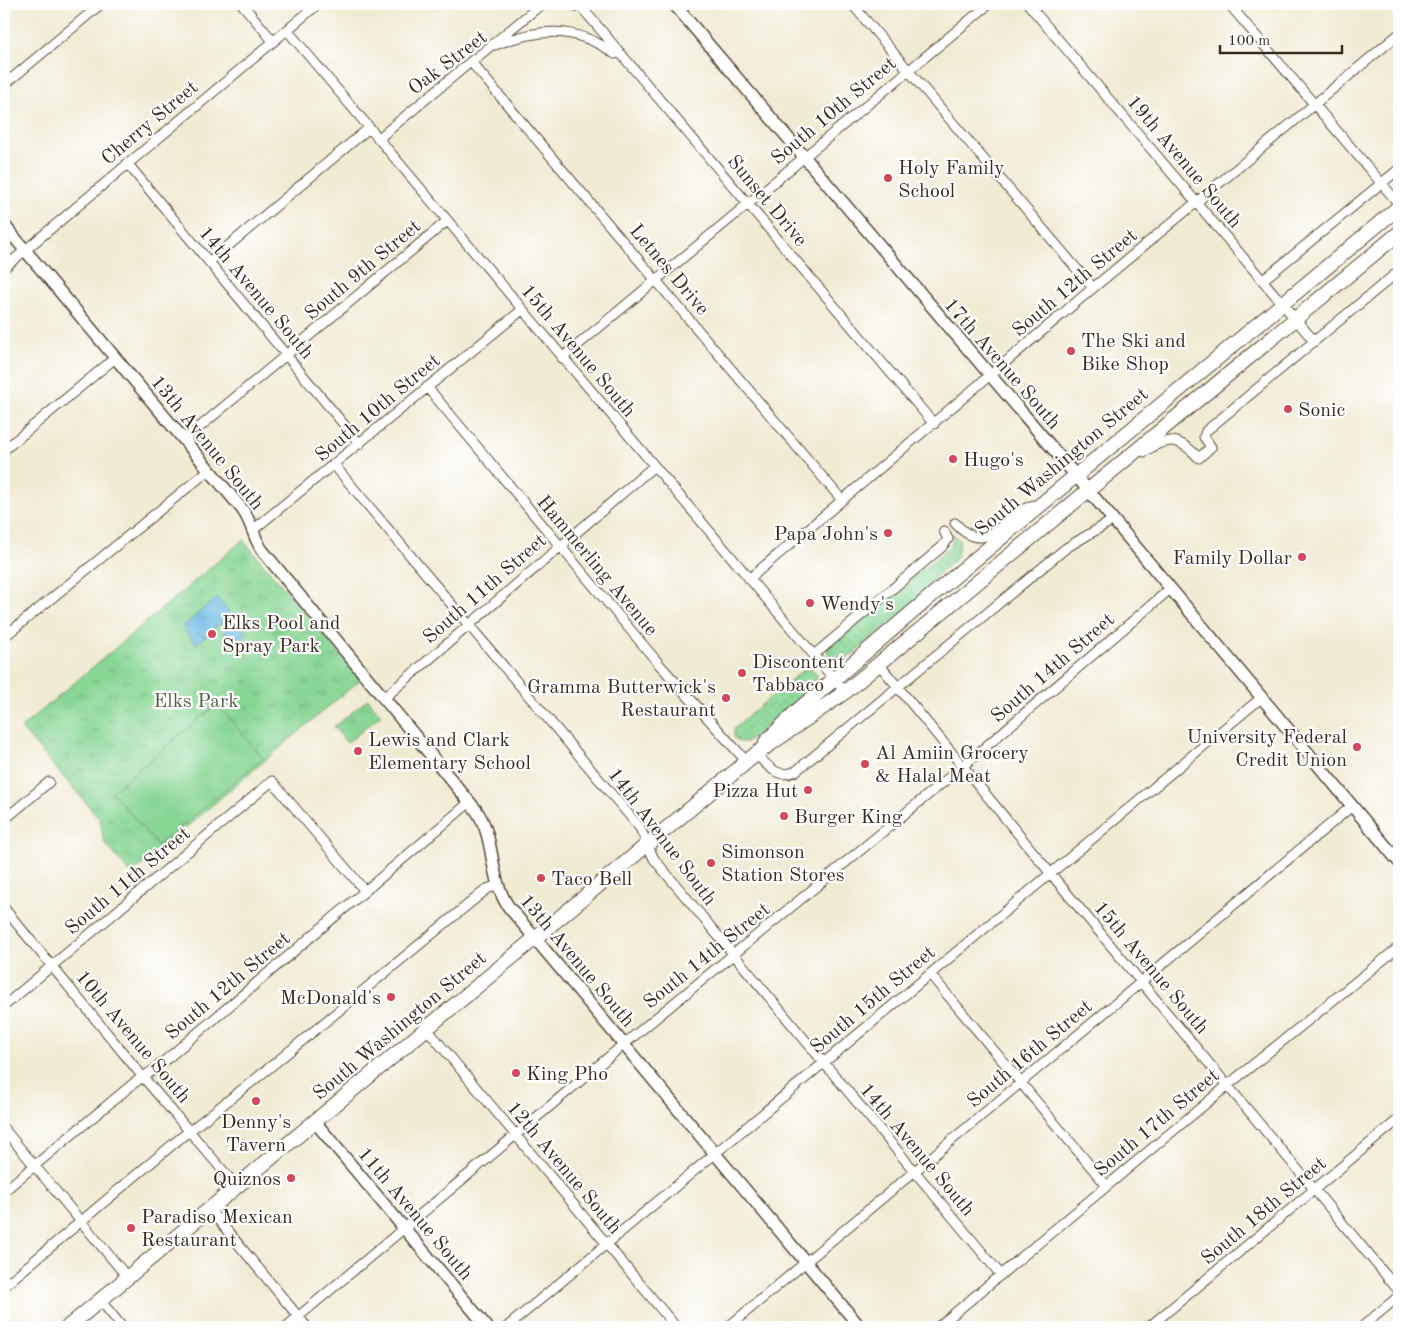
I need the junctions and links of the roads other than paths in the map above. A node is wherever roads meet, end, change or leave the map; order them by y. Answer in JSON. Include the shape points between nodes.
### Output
{"nodes":[{"id":1,"x":101,"y":4,"type":"edge"},
{"id":2,"x":242,"y":4,"type":"edge"},
{"id":3,"x":318,"y":4,"type":"edge"},
{"id":4,"x":545,"y":4,"type":"edge"},
{"id":5,"x":572,"y":4,"type":"edge"},
{"id":6,"x":674,"y":4,"type":"edge"},
{"id":7,"x":852,"y":4,"type":"edge"},
{"id":8,"x":988,"y":4,"type":"edge"},
{"id":9,"x":1028,"y":4,"type":"edge"},
{"id":10,"x":1229,"y":4,"type":"edge"},
{"id":11,"x":287,"y":30,"type":"junction"},
{"id":12,"x":1399,"y":34,"type":"edge"},
{"id":13,"x":273,"y":41,"type":"junction"},
{"id":14,"x":471,"y":62,"type":"junction"},
{"id":15,"x":627,"y":63,"type":"junction"},
{"id":16,"x":908,"y":70,"type":"junction"},
{"id":17,"x":4,"y":85,"type":"edge"},
{"id":18,"x":1314,"y":104,"type":"junction"},
{"id":19,"x":369,"y":128,"type":"junction"},
{"id":20,"x":378,"y":139,"type":"junction"},
{"id":21,"x":803,"y":158,"type":"junction"},
{"id":22,"x":127,"y":163,"type":"junction"},
{"id":23,"x":1399,"y":169,"type":"edge"},
{"id":24,"x":1382,"y":184,"type":"junction"},
{"id":25,"x":749,"y":203,"type":"junction"},
{"id":26,"x":1196,"y":203,"type":"junction"},
{"id":27,"x":1399,"y":206,"type":"edge"},
{"id":28,"x":447,"y":221,"type":"junction"},
{"id":29,"x":4,"y":225,"type":"edge"},
{"id":30,"x":1399,"y":234,"type":"edge"},
{"id":31,"x":25,"y":250,"type":"junction"},
{"id":32,"x":209,"y":262,"type":"junction"},
{"id":33,"x":4,"y":268,"type":"edge"},
{"id":34,"x":1399,"y":271,"type":"edge"},
{"id":35,"x":655,"y":280,"type":"junction"},
{"id":36,"x":1263,"y":280,"type":"junction"},
{"id":37,"x":1093,"y":288,"type":"junction"},
{"id":38,"x":1283,"y":305,"type":"junction"},
{"id":39,"x":522,"y":310,"type":"junction"},
{"id":40,"x":1295,"y":318,"type":"junction"},
{"id":41,"x":1314,"y":342,"type":"junction"},
{"id":42,"x":287,"y":354,"type":"junction"},
{"id":43,"x":116,"y":358,"type":"junction"},
{"id":44,"x":562,"y":358,"type":"junction"},
{"id":45,"x":990,"y":376,"type":"junction"},
{"id":46,"x":427,"y":388,"type":"junction"},
{"id":47,"x":934,"y":424,"type":"junction"},
{"id":48,"x":184,"y":440,"type":"junction"},
{"id":49,"x":360,"y":444,"type":"junction"},
{"id":50,"x":4,"y":450,"type":"edge"},
{"id":51,"x":334,"y":465,"type":"junction"},
{"id":52,"x":654,"y":466,"type":"junction"},
{"id":53,"x":1114,"y":468,"type":"junction"},
{"id":54,"x":209,"y":470,"type":"junction"},
{"id":55,"x":1075,"y":475,"type":"junction"},
{"id":56,"x":1088,"y":490,"type":"junction"},
{"id":57,"x":842,"y":500,"type":"junction"},
{"id":58,"x":1040,"y":504,"type":"junction"},
{"id":59,"x":1113,"y":520,"type":"junction"},
{"id":60,"x":955,"y":523,"type":"dead end"},
{"id":61,"x":253,"y":530,"type":"junction"},
{"id":62,"x":944,"y":531,"type":"dead end"},
{"id":63,"x":559,"y":547,"type":"junction"},
{"id":64,"x":749,"y":579,"type":"junction"},
{"id":65,"x":1170,"y":589,"type":"junction"},
{"id":66,"x":468,"y":625,"type":"junction"},
{"id":67,"x":4,"y":637,"type":"edge"},
{"id":68,"x":814,"y":655,"type":"junction"},
{"id":69,"x":879,"y":664,"type":"junction"},
{"id":70,"x":834,"y":678,"type":"junction"},
{"id":71,"x":898,"y":687,"type":"junction"},
{"id":72,"x":845,"y":692,"type":"junction"},
{"id":73,"x":1261,"y":698,"type":"junction"},
{"id":74,"x":384,"y":699,"type":"junction"},
{"id":75,"x":752,"y":758,"type":"junction"},
{"id":76,"x":963,"y":766,"type":"junction"},
{"id":77,"x":48,"y":782,"type":"dead end"},
{"id":78,"x":470,"y":802,"type":"junction"},
{"id":79,"x":1352,"y":806,"type":"junction"},
{"id":80,"x":4,"y":820,"type":"edge"},
{"id":81,"x":647,"y":846,"type":"junction"},
{"id":82,"x":1399,"y":862,"type":"edge"},
{"id":83,"x":1051,"y":874,"type":"junction"},
{"id":84,"x":498,"y":885,"type":"junction"},
{"id":85,"x":364,"y":891,"type":"junction"},
{"id":86,"x":4,"y":908,"type":"edge"},
{"id":87,"x":534,"y":938,"type":"junction"},
{"id":88,"x":1399,"y":947,"type":"edge"},
{"id":89,"x":733,"y":955,"type":"junction"},
{"id":90,"x":52,"y":965,"type":"junction"},
{"id":91,"x":930,"y":974,"type":"junction"},
{"id":92,"x":1142,"y":982,"type":"junction"},
{"id":93,"x":4,"y":1006,"type":"edge"},
{"id":94,"x":427,"y":1029,"type":"junction"},
{"id":95,"x":623,"y":1045,"type":"junction"},
{"id":96,"x":823,"y":1063,"type":"junction"},
{"id":97,"x":143,"y":1077,"type":"junction"},
{"id":98,"x":1020,"y":1083,"type":"junction"},
{"id":99,"x":1228,"y":1085,"type":"junction"},
{"id":100,"x":1399,"y":1119,"type":"edge"},
{"id":101,"x":315,"y":1122,"type":"junction"},
{"id":102,"x":4,"y":1129,"type":"edge"},
{"id":103,"x":190,"y":1130,"type":"junction"},
{"id":104,"x":516,"y":1136,"type":"junction"},
{"id":105,"x":715,"y":1154,"type":"junction"},
{"id":106,"x":34,"y":1166,"type":"junction"},
{"id":107,"x":914,"y":1172,"type":"junction"},
{"id":108,"x":1107,"y":1186,"type":"junction"},
{"id":109,"x":237,"y":1187,"type":"junction"},
{"id":110,"x":1314,"y":1189,"type":"junction"},
{"id":111,"x":4,"y":1191,"type":"edge"},
{"id":112,"x":210,"y":1210,"type":"junction"},
{"id":113,"x":80,"y":1223,"type":"junction"},
{"id":114,"x":404,"y":1228,"type":"junction"},
{"id":115,"x":606,"y":1244,"type":"junction"},
{"id":116,"x":805,"y":1262,"type":"junction"},
{"id":117,"x":1001,"y":1275,"type":"junction"},
{"id":118,"x":128,"y":1278,"type":"junction"},
{"id":119,"x":4,"y":1286,"type":"edge"},
{"id":120,"x":1399,"y":1291,"type":"edge"},
{"id":121,"x":1399,"y":1296,"type":"edge"},
{"id":122,"x":100,"y":1301,"type":"junction"},
{"id":123,"x":298,"y":1317,"type":"junction"},
{"id":124,"x":68,"y":1327,"type":"edge"},
{"id":125,"x":122,"y":1327,"type":"edge"},
{"id":126,"x":286,"y":1327,"type":"edge"},
{"id":127,"x":307,"y":1327,"type":"edge"},
{"id":128,"x":487,"y":1327,"type":"edge"},
{"id":129,"x":507,"y":1327,"type":"edge"},
{"id":130,"x":676,"y":1327,"type":"edge"},
{"id":131,"x":728,"y":1327,"type":"edge"},
{"id":132,"x":860,"y":1327,"type":"edge"},
{"id":133,"x":938,"y":1327,"type":"edge"},
{"id":134,"x":1149,"y":1327,"type":"edge"},
{"id":135,"x":1362,"y":1327,"type":"edge"}],
"edges":[{"from":1,"to":17,"type":"street"},
{"from":2,"to":13,"type":"street"},
{"from":3,"to":11,"type":"street","name":"Cherry Street"},
{"from":4,"to":14,"type":"street"},
{"from":5,"to":15,"type":"street","name":"Sunset Drive","via":[[583,9]]},
{"from":6,"to":21,"type":"street","name":"17th Avenue South"},
{"from":7,"to":16,"type":"street"},
{"from":8,"to":16,"type":"street","name":"South 10th Street"},
{"from":9,"to":26,"type":"street","name":"19th Avenue South"},
{"from":10,"to":18,"type":"street"},
{"from":11,"to":13,"type":"street","name":"Cherry Street"},
{"from":11,"to":19,"type":"street","name":"15th Avenue South"},
{"from":12,"to":18,"type":"street","name":"South 12th Street"},
{"from":13,"to":22,"type":"street","name":"Cherry Street"},
{"from":14,"to":15,"type":"street","name":"Oak Street","via":[[494,46],[524,34],[549,32],[576,35],[600,43]]},
{"from":14,"to":20,"type":"street","name":"Oak Street"},
{"from":14,"to":35,"type":"street","name":"Letnes Drive"},
{"from":15,"to":25,"type":"street","name":"Sunset Drive"},
{"from":16,"to":21,"type":"street","name":"South 10th Street"},
{"from":16,"to":37,"type":"street"},
{"from":18,"to":24,"type":"street"},
{"from":18,"to":26,"type":"street","name":"South 12th Street"},
{"from":19,"to":20,"type":"street","name":"15th Avenue South"},
{"from":19,"to":32,"type":"street"},
{"from":20,"to":28,"type":"street","name":"15th Avenue South"},
{"from":21,"to":25,"type":"street","name":"South 10th Street"},
{"from":21,"to":45,"type":"street","name":"17th Avenue South"},
{"from":22,"to":31,"type":"street","name":"Cherry Street"},
{"from":22,"to":32,"type":"street","name":"14th Avenue South"},
{"from":23,"to":24,"type":"street"},
{"from":24,"to":27,"type":"street"},
{"from":24,"to":36,"type":"street"},
{"from":25,"to":35,"type":"street","name":"South 10th Street"},
{"from":25,"to":47,"type":"street","name":"Sunset Drive"},
{"from":26,"to":36,"type":"street","name":"19th Avenue South"},
{"from":26,"to":37,"type":"street","name":"South 12th Street"},
{"from":27,"to":38,"type":"main road","name":"South Washington Street"},
{"from":28,"to":39,"type":"street","name":"15th Avenue South"},
{"from":28,"to":42,"type":"street","name":"South 9th Street"},
{"from":29,"to":31,"type":"street","name":"13th Avenue South"},
{"from":30,"to":40,"type":"main road","name":"South Washington Street"},
{"from":31,"to":33,"type":"street","name":"Cherry Street"},
{"from":31,"to":43,"type":"street","name":"13th Avenue South"},
{"from":32,"to":42,"type":"street","name":"14th Avenue South"},
{"from":34,"to":41,"type":"street"},
{"from":35,"to":44,"type":"street","name":"South 10th Street"},
{"from":35,"to":57,"type":"street","name":"Letnes Drive"},
{"from":36,"to":38,"type":"street","name":"19th Avenue South"},
{"from":37,"to":45,"type":"street","name":"South 12th Street"},
{"from":38,"to":40,"type":"street","name":"19th Avenue South"},
{"from":38,"to":55,"type":"main road","name":"South Washington Street"},
{"from":39,"to":44,"type":"street","name":"15th Avenue South"},
{"from":39,"to":46,"type":"street","name":"South 10th Street"},
{"from":40,"to":41,"type":"street","name":"19th Avenue South"},
{"from":40,"to":53,"type":"main road","name":"South Washington Street"},
{"from":41,"to":53,"type":"street","via":[[1206,431],[1204,437],[1211,447],[1199,458],[1181,442],[1168,440]]},
{"from":42,"to":48,"type":"street","name":"South 9th Street"},
{"from":42,"to":49,"type":"street","name":"14th Avenue South"},
{"from":43,"to":48,"type":"street","name":"13th Avenue South"},
{"from":43,"to":50,"type":"street"},
{"from":44,"to":52,"type":"street","name":"15th Avenue South"},
{"from":45,"to":47,"type":"street","name":"South 12th Street"},
{"from":45,"to":55,"type":"street","name":"17th Avenue South"},
{"from":46,"to":49,"type":"street","name":"South 10th Street"},
{"from":46,"to":63,"type":"street","name":"Hammerling Avenue"},
{"from":47,"to":57,"type":"street","name":"South 12th Street"},
{"from":48,"to":54,"type":"street","name":"13th Avenue South"},
{"from":49,"to":51,"type":"street","name":"South 10th Street"},
{"from":51,"to":61,"type":"street","name":"South 10th Street"},
{"from":51,"to":66,"type":"street","name":"14th Avenue South"},
{"from":52,"to":63,"type":"street","name":"South 11th Street"},
{"from":52,"to":64,"type":"street","name":"15th Avenue South"},
{"from":53,"to":56,"type":"main road","name":"South Washington Street"},
{"from":54,"to":61,"type":"street","name":"13th Avenue South","via":[[248,517]]},
{"from":54,"to":67,"type":"street"},
{"from":55,"to":56,"type":"street","name":"17th Avenue South"},
{"from":55,"to":58,"type":"main road","name":"South Washington Street"},
{"from":56,"to":59,"type":"street","name":"17th Avenue South"},
{"from":56,"to":69,"type":"main road","name":"South Washington Street"},
{"from":57,"to":64,"type":"street","name":"South 12th Street"},
{"from":58,"to":60,"type":"street","via":[[1025,509],[986,536],[972,536]]},
{"from":58,"to":70,"type":"main road","name":"South Washington Street"},
{"from":59,"to":65,"type":"street","name":"17th Avenue South"},
{"from":59,"to":71,"type":"street","via":[[1066,548]]},
{"from":61,"to":74,"type":"street","name":"13th Avenue South","via":[[262,550]]},
{"from":62,"to":68,"type":"street","via":[[947,541],[937,553]]},
{"from":63,"to":66,"type":"street","name":"South 11th Street"},
{"from":63,"to":75,"type":"street","name":"Hammerling Avenue","via":[[659,664]]},
{"from":64,"to":68,"type":"street","name":"15th Avenue South"},
{"from":65,"to":73,"type":"street","name":"17th Avenue South"},
{"from":65,"to":76,"type":"street","name":"South 14th Street"},
{"from":66,"to":74,"type":"street","name":"South 11th Street"},
{"from":66,"to":81,"type":"street","name":"14th Avenue South","via":[[640,828]]},
{"from":68,"to":70,"type":"street","name":"15th Avenue South"},
{"from":69,"to":71,"type":"street","name":"15th Avenue South"},
{"from":69,"to":72,"type":"main road","name":"South Washington Street"},
{"from":70,"to":72,"type":"street","name":"15th Avenue South"},
{"from":70,"to":75,"type":"main road","name":"South Washington Street","via":[[796,711]]},
{"from":71,"to":75,"type":"street","name":"Hammerling Avenue","via":[[790,774],[780,774]]},
{"from":71,"to":76,"type":"street","name":"15th Avenue South"},
{"from":72,"to":75,"type":"main road","name":"South Washington Street"},
{"from":73,"to":79,"type":"street","name":"17th Avenue South"},
{"from":73,"to":83,"type":"street","name":"South 15th Street"},
{"from":74,"to":78,"type":"street","name":"13th Avenue South"},
{"from":75,"to":81,"type":"main road","name":"South Washington Street"},
{"from":76,"to":83,"type":"street","name":"15th Avenue South"},
{"from":76,"to":89,"type":"street","name":"South 14th Street"},
{"from":77,"to":80,"type":"street"},
{"from":78,"to":84,"type":"street","name":"13th Avenue South","via":[[485,826]]},
{"from":78,"to":85,"type":"street","name":"South 12th Street"},
{"from":79,"to":82,"type":"street","name":"17th Avenue South"},
{"from":79,"to":92,"type":"street","name":"South 16th Street"},
{"from":81,"to":87,"type":"main road","name":"South Washington Street"},
{"from":81,"to":89,"type":"street","name":"14th Avenue South","via":[[654,859]]},
{"from":83,"to":91,"type":"street","name":"South 15th Street"},
{"from":83,"to":92,"type":"street","name":"15th Avenue South"},
{"from":84,"to":87,"type":"street","name":"13th Avenue South","via":[[508,906]]},
{"from":84,"to":103,"type":"street","via":[[487,889]]},
{"from":85,"to":90,"type":"street","name":"South 11th Street","via":[[272,781]]},
{"from":85,"to":97,"type":"street","name":"South 12th Street"},
{"from":86,"to":90,"type":"street","name":"10th Avenue South"},
{"from":87,"to":94,"type":"main road","name":"South Washington Street"},
{"from":87,"to":95,"type":"street","name":"13th Avenue South"},
{"from":88,"to":99,"type":"street","name":"South 17th Street"},
{"from":89,"to":95,"type":"street","name":"South 14th Street"},
{"from":89,"to":96,"type":"street","name":"14th Avenue South"},
{"from":90,"to":93,"type":"street","name":"South 11th Street"},
{"from":90,"to":97,"type":"street","name":"10th Avenue South"},
{"from":91,"to":96,"type":"street","name":"South 15th Street"},
{"from":91,"to":98,"type":"street"},
{"from":92,"to":98,"type":"street","name":"South 16th Street"},
{"from":92,"to":99,"type":"street","name":"15th Avenue South"},
{"from":94,"to":101,"type":"main road","name":"South Washington Street"},
{"from":94,"to":104,"type":"street","name":"12th Avenue South"},
{"from":95,"to":104,"type":"street","name":"South 14th Street"},
{"from":95,"to":105,"type":"street","name":"13th Avenue South"},
{"from":96,"to":105,"type":"street","name":"South 15th Street"},
{"from":96,"to":107,"type":"street","name":"14th Avenue South"},
{"from":97,"to":103,"type":"street","name":"10th Avenue South"},
{"from":97,"to":106,"type":"street","name":"South 12th Street"},
{"from":98,"to":107,"type":"street","name":"South 16th Street"},
{"from":98,"to":108,"type":"street"},
{"from":99,"to":108,"type":"street","name":"South 17th Street"},
{"from":99,"to":110,"type":"street","name":"15th Avenue South"},
{"from":100,"to":110,"type":"street","name":"South 18th Street"},
{"from":101,"to":109,"type":"main road","name":"South Washington Street"},
{"from":101,"to":114,"type":"street","name":"11th Avenue South"},
{"from":102,"to":106,"type":"street"},
{"from":103,"to":109,"type":"street","name":"10th Avenue South"},
{"from":103,"to":113,"type":"street"},
{"from":104,"to":114,"type":"street","name":"South 14th Street"},
{"from":104,"to":115,"type":"street","name":"12th Avenue South"},
{"from":105,"to":115,"type":"street","name":"South 15th Street"},
{"from":105,"to":116,"type":"street","name":"13th Avenue South"},
{"from":106,"to":111,"type":"street","name":"South 12th Street"},
{"from":106,"to":113,"type":"street"},
{"from":107,"to":116,"type":"street","name":"South 16th Street"},
{"from":107,"to":117,"type":"street","name":"14th Avenue South"},
{"from":108,"to":117,"type":"street","name":"South 17th Street"},
{"from":109,"to":112,"type":"main road","name":"South Washington Street"},
{"from":110,"to":120,"type":"street","name":"15th Avenue South"},
{"from":110,"to":134,"type":"street","name":"South 18th Street"},
{"from":112,"to":118,"type":"main road","name":"South Washington Street"},
{"from":112,"to":123,"type":"street"},
{"from":113,"to":118,"type":"street"},
{"from":113,"to":119,"type":"street"},
{"from":114,"to":123,"type":"street","name":"South 14th Street"},
{"from":114,"to":128,"type":"street","name":"11th Avenue South"},
{"from":115,"to":129,"type":"street","name":"South 15th Street"},
{"from":115,"to":130,"type":"street","name":"12th Avenue South"},
{"from":116,"to":131,"type":"street","name":"South 16th Street"},
{"from":116,"to":132,"type":"street","name":"13th Avenue South"},
{"from":117,"to":133,"type":"street","name":"South 17th Street"},
{"from":118,"to":122,"type":"main road","name":"South Washington Street"},
{"from":121,"to":135,"type":"street"},
{"from":122,"to":124,"type":"main road","name":"South Washington Street"},
{"from":122,"to":125,"type":"street"},
{"from":123,"to":126,"type":"street","name":"South 14th Street"},
{"from":123,"to":127,"type":"street"}]}
